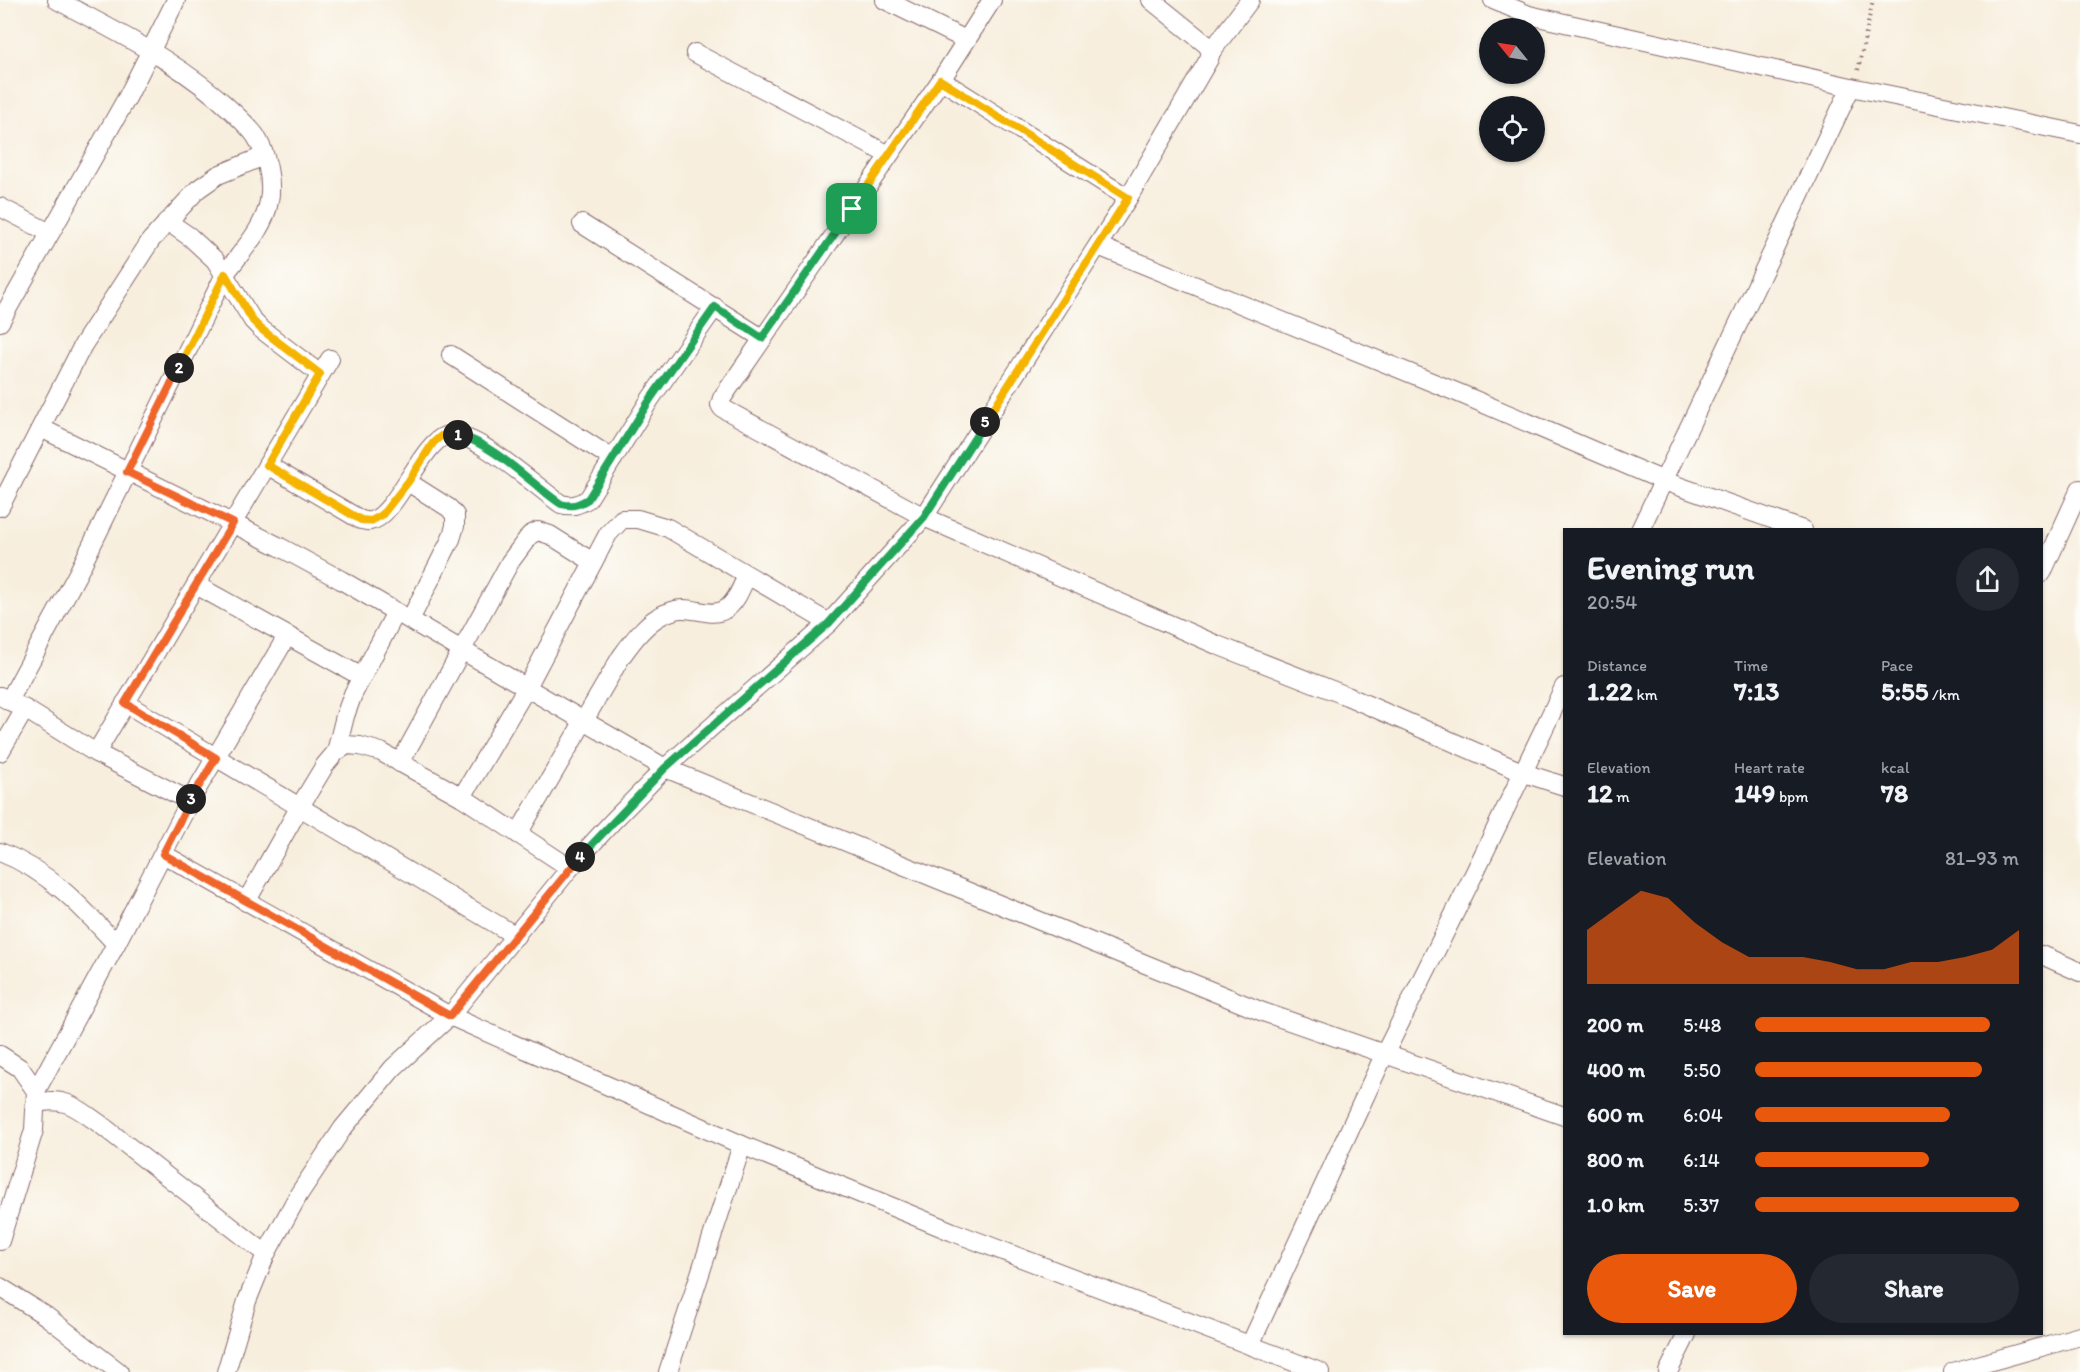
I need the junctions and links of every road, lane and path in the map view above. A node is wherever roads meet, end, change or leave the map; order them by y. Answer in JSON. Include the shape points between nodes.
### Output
{"nodes":[{"id":1,"x":57,"y":0,"type":"edge"},
{"id":2,"x":176,"y":0,"type":"edge"},
{"id":3,"x":885,"y":0,"type":"edge"},
{"id":4,"x":1150,"y":0,"type":"edge"},
{"id":5,"x":1250,"y":0,"type":"edge"},
{"id":6,"x":1493,"y":0,"type":"edge"},
{"id":7,"x":1873,"y":0,"type":"edge"},
{"id":8,"x":988,"y":1,"type":"edge"},
{"id":9,"x":966,"y":40,"type":"junction"},
{"id":10,"x":151,"y":51,"type":"junction"},
{"id":11,"x":1211,"y":51,"type":"junction"},
{"id":12,"x":695,"y":53,"type":"dead end"},
{"id":13,"x":940,"y":80,"type":"junction"},
{"id":14,"x":1853,"y":87,"type":"junction"},
{"id":15,"x":2080,"y":134,"type":"edge"},
{"id":16,"x":889,"y":155,"type":"junction"},
{"id":17,"x":264,"y":156,"type":"junction"},
{"id":18,"x":1128,"y":198,"type":"junction"},
{"id":19,"x":0,"y":207,"type":"edge"},
{"id":20,"x":167,"y":221,"type":"junction"},
{"id":21,"x":582,"y":224,"type":"dead end"},
{"id":22,"x":50,"y":233,"type":"junction"},
{"id":23,"x":1098,"y":246,"type":"junction"},
{"id":24,"x":225,"y":274,"type":"junction"},
{"id":25,"x":715,"y":307,"type":"junction"},
{"id":26,"x":0,"y":322,"type":"edge"},
{"id":27,"x":762,"y":338,"type":"junction"},
{"id":28,"x":451,"y":355,"type":"dead end"},
{"id":29,"x":330,"y":358,"type":"dead end"},
{"id":30,"x":320,"y":374,"type":"junction"},
{"id":31,"x":41,"y":428,"type":"junction"},
{"id":32,"x":613,"y":459,"type":"junction"},
{"id":33,"x":267,"y":465,"type":"junction"},
{"id":34,"x":127,"y":472,"type":"junction"},
{"id":35,"x":1664,"y":481,"type":"junction"},
{"id":36,"x":408,"y":482,"type":"junction"},
{"id":37,"x":2080,"y":489,"type":"edge"},
{"id":38,"x":0,"y":507,"type":"edge"},
{"id":39,"x":924,"y":517,"type":"junction"},
{"id":40,"x":233,"y":523,"type":"junction"},
{"id":41,"x":1641,"y":528,"type":"edge"},
{"id":42,"x":1797,"y":528,"type":"edge"},
{"id":43,"x":593,"y":562,"type":"junction"},
{"id":44,"x":2043,"y":571,"type":"edge"},
{"id":45,"x":747,"y":575,"type":"junction"},
{"id":46,"x":196,"y":585,"type":"junction"},
{"id":47,"x":403,"y":616,"type":"junction"},
{"id":48,"x":829,"y":623,"type":"junction"},
{"id":49,"x":287,"y":636,"type":"junction"},
{"id":50,"x":462,"y":649,"type":"junction"},
{"id":51,"x":362,"y":677,"type":"junction"},
{"id":52,"x":527,"y":687,"type":"junction"},
{"id":53,"x":1563,"y":689,"type":"edge"},
{"id":54,"x":4,"y":698,"type":"edge"},
{"id":55,"x":125,"y":703,"type":"junction"},
{"id":56,"x":25,"y":709,"type":"junction"},
{"id":57,"x":583,"y":720,"type":"junction"},
{"id":58,"x":0,"y":752,"type":"edge"},
{"id":59,"x":336,"y":752,"type":"junction"},
{"id":60,"x":96,"y":753,"type":"junction"},
{"id":61,"x":216,"y":758,"type":"junction"},
{"id":62,"x":400,"y":763,"type":"junction"},
{"id":63,"x":665,"y":768,"type":"junction"},
{"id":64,"x":1524,"y":772,"type":"junction"},
{"id":65,"x":1563,"y":786,"type":"edge"},
{"id":66,"x":462,"y":797,"type":"junction"},
{"id":67,"x":190,"y":801,"type":"junction"},
{"id":68,"x":299,"y":808,"type":"junction"},
{"id":69,"x":518,"y":834,"type":"junction"},
{"id":70,"x":0,"y":852,"type":"edge"},
{"id":71,"x":163,"y":854,"type":"junction"},
{"id":72,"x":570,"y":868,"type":"junction"},
{"id":73,"x":246,"y":902,"type":"junction"},
{"id":74,"x":516,"y":936,"type":"junction"},
{"id":75,"x":116,"y":944,"type":"junction"},
{"id":76,"x":2043,"y":955,"type":"edge"},
{"id":77,"x":2080,"y":972,"type":"edge"},
{"id":78,"x":450,"y":1016,"type":"junction"},
{"id":79,"x":1385,"y":1053,"type":"junction"},
{"id":80,"x":0,"y":1055,"type":"edge"},
{"id":81,"x":35,"y":1097,"type":"junction"},
{"id":82,"x":1563,"y":1116,"type":"edge"},
{"id":83,"x":742,"y":1145,"type":"junction"},
{"id":84,"x":0,"y":1241,"type":"edge"},
{"id":85,"x":266,"y":1254,"type":"junction"},
{"id":86,"x":0,"y":1287,"type":"edge"},
{"id":87,"x":1686,"y":1335,"type":"edge"},
{"id":88,"x":2080,"y":1336,"type":"edge"},
{"id":89,"x":1250,"y":1345,"type":"junction"},
{"id":90,"x":119,"y":1372,"type":"edge"},
{"id":91,"x":226,"y":1372,"type":"edge"},
{"id":92,"x":668,"y":1372,"type":"edge"},
{"id":93,"x":1320,"y":1372,"type":"edge"},
{"id":94,"x":1668,"y":1372,"type":"edge"},
{"id":95,"x":1953,"y":1372,"type":"edge"}],
"edges":[{"from":1,"to":10,"type":"street"},
{"from":2,"to":10,"type":"street"},
{"from":3,"to":9,"type":"street"},
{"from":4,"to":11,"type":"street"},
{"from":5,"to":11,"type":"street"},
{"from":6,"to":14,"type":"street","via":[[1529,15]]},
{"from":7,"to":14,"type":"path"},
{"from":8,"to":9,"type":"street"},
{"from":9,"to":13,"type":"street"},
{"from":10,"to":17,"type":"street","via":[[216,96],[255,135]]},
{"from":10,"to":22,"type":"street"},
{"from":11,"to":18,"type":"street"},
{"from":12,"to":16,"type":"street"},
{"from":13,"to":16,"type":"street"},
{"from":13,"to":18,"type":"street"},
{"from":14,"to":15,"type":"street"},
{"from":14,"to":35,"type":"street"},
{"from":16,"to":27,"type":"street"},
{"from":17,"to":20,"type":"street","via":[[218,175]]},
{"from":17,"to":24,"type":"street","via":[[271,180],[269,201],[255,233]]},
{"from":18,"to":23,"type":"street"},
{"from":19,"to":22,"type":"street"},
{"from":20,"to":24,"type":"street","via":[[208,253]]},
{"from":20,"to":31,"type":"street","via":[[83,345]]},
{"from":21,"to":25,"type":"street"},
{"from":22,"to":26,"type":"street"},
{"from":23,"to":35,"type":"street"},
{"from":23,"to":39,"type":"street"},
{"from":24,"to":30,"type":"street","via":[[261,329]]},
{"from":24,"to":34,"type":"street"},
{"from":25,"to":27,"type":"street"},
{"from":25,"to":32,"type":"street"},
{"from":27,"to":39,"type":"street","via":[[720,401],[722,408]]},
{"from":28,"to":32,"type":"street"},
{"from":29,"to":30,"type":"street"},
{"from":30,"to":33,"type":"street"},
{"from":31,"to":34,"type":"street"},
{"from":31,"to":38,"type":"street"},
{"from":32,"to":36,"type":"street","via":[[588,499],[570,507],[549,496],[483,446],[451,434],[433,443]]},
{"from":33,"to":36,"type":"street","via":[[361,520],[371,521],[382,515]]},
{"from":33,"to":40,"type":"street"},
{"from":34,"to":40,"type":"street"},
{"from":34,"to":54,"type":"street","via":[[54,619]]},
{"from":35,"to":41,"type":"street"},
{"from":35,"to":42,"type":"street"},
{"from":36,"to":47,"type":"street","via":[[449,508],[455,515],[455,526],[451,539]]},
{"from":37,"to":44,"type":"street"},
{"from":39,"to":48,"type":"street"},
{"from":39,"to":64,"type":"street","via":[[1217,645]]},
{"from":40,"to":46,"type":"street"},
{"from":40,"to":47,"type":"street"},
{"from":43,"to":45,"type":"street","via":[[608,534],[622,519],[638,519],[668,528]]},
{"from":43,"to":50,"type":"street","via":[[550,535],[538,531],[530,535],[510,562]]},
{"from":43,"to":52,"type":"street"},
{"from":45,"to":48,"type":"street"},
{"from":45,"to":57,"type":"street","via":[[734,601],[724,610],[709,613],[682,609],[654,619],[621,657]]},
{"from":46,"to":49,"type":"street"},
{"from":46,"to":55,"type":"street"},
{"from":47,"to":50,"type":"street"},
{"from":47,"to":51,"type":"street"},
{"from":48,"to":63,"type":"street"},
{"from":49,"to":51,"type":"street"},
{"from":49,"to":61,"type":"street"},
{"from":50,"to":52,"type":"street"},
{"from":50,"to":62,"type":"street"},
{"from":51,"to":59,"type":"street","via":[[345,716]]},
{"from":52,"to":57,"type":"street"},
{"from":52,"to":66,"type":"street"},
{"from":53,"to":64,"type":"street"},
{"from":54,"to":56,"type":"street"},
{"from":55,"to":60,"type":"street"},
{"from":55,"to":61,"type":"street"},
{"from":56,"to":58,"type":"street"},
{"from":56,"to":60,"type":"street"},
{"from":57,"to":63,"type":"street"},
{"from":57,"to":69,"type":"street"},
{"from":59,"to":62,"type":"street","via":[[347,745],[360,746]]},
{"from":59,"to":68,"type":"street"},
{"from":60,"to":67,"type":"street"},
{"from":61,"to":67,"type":"street"},
{"from":61,"to":68,"type":"street"},
{"from":62,"to":66,"type":"street"},
{"from":63,"to":72,"type":"street"},
{"from":63,"to":79,"type":"street","via":[[1263,1012]]},
{"from":64,"to":65,"type":"street"},
{"from":64,"to":79,"type":"street"},
{"from":66,"to":69,"type":"street"},
{"from":67,"to":71,"type":"street"},
{"from":68,"to":73,"type":"street"},
{"from":68,"to":74,"type":"street"},
{"from":69,"to":72,"type":"street"},
{"from":70,"to":75,"type":"street","via":[[69,894]]},
{"from":71,"to":73,"type":"street"},
{"from":71,"to":75,"type":"street"},
{"from":72,"to":74,"type":"street"},
{"from":73,"to":78,"type":"street"},
{"from":74,"to":78,"type":"street"},
{"from":75,"to":81,"type":"street"},
{"from":76,"to":77,"type":"street"},
{"from":78,"to":83,"type":"street"},
{"from":78,"to":85,"type":"street","via":[[393,1068],[343,1128],[299,1194]]},
{"from":79,"to":82,"type":"street"},
{"from":79,"to":89,"type":"street"},
{"from":80,"to":81,"type":"street","via":[[20,1068]]},
{"from":81,"to":84,"type":"street","via":[[34,1130]]},
{"from":81,"to":85,"type":"street","via":[[74,1106]]},
{"from":83,"to":89,"type":"street","via":[[953,1232]]},
{"from":83,"to":92,"type":"street"},
{"from":85,"to":91,"type":"street","via":[[247,1300]]},
{"from":86,"to":90,"type":"street","via":[[46,1316]]},
{"from":87,"to":94,"type":"street"},
{"from":88,"to":95,"type":"street"},
{"from":89,"to":93,"type":"street"}]}
